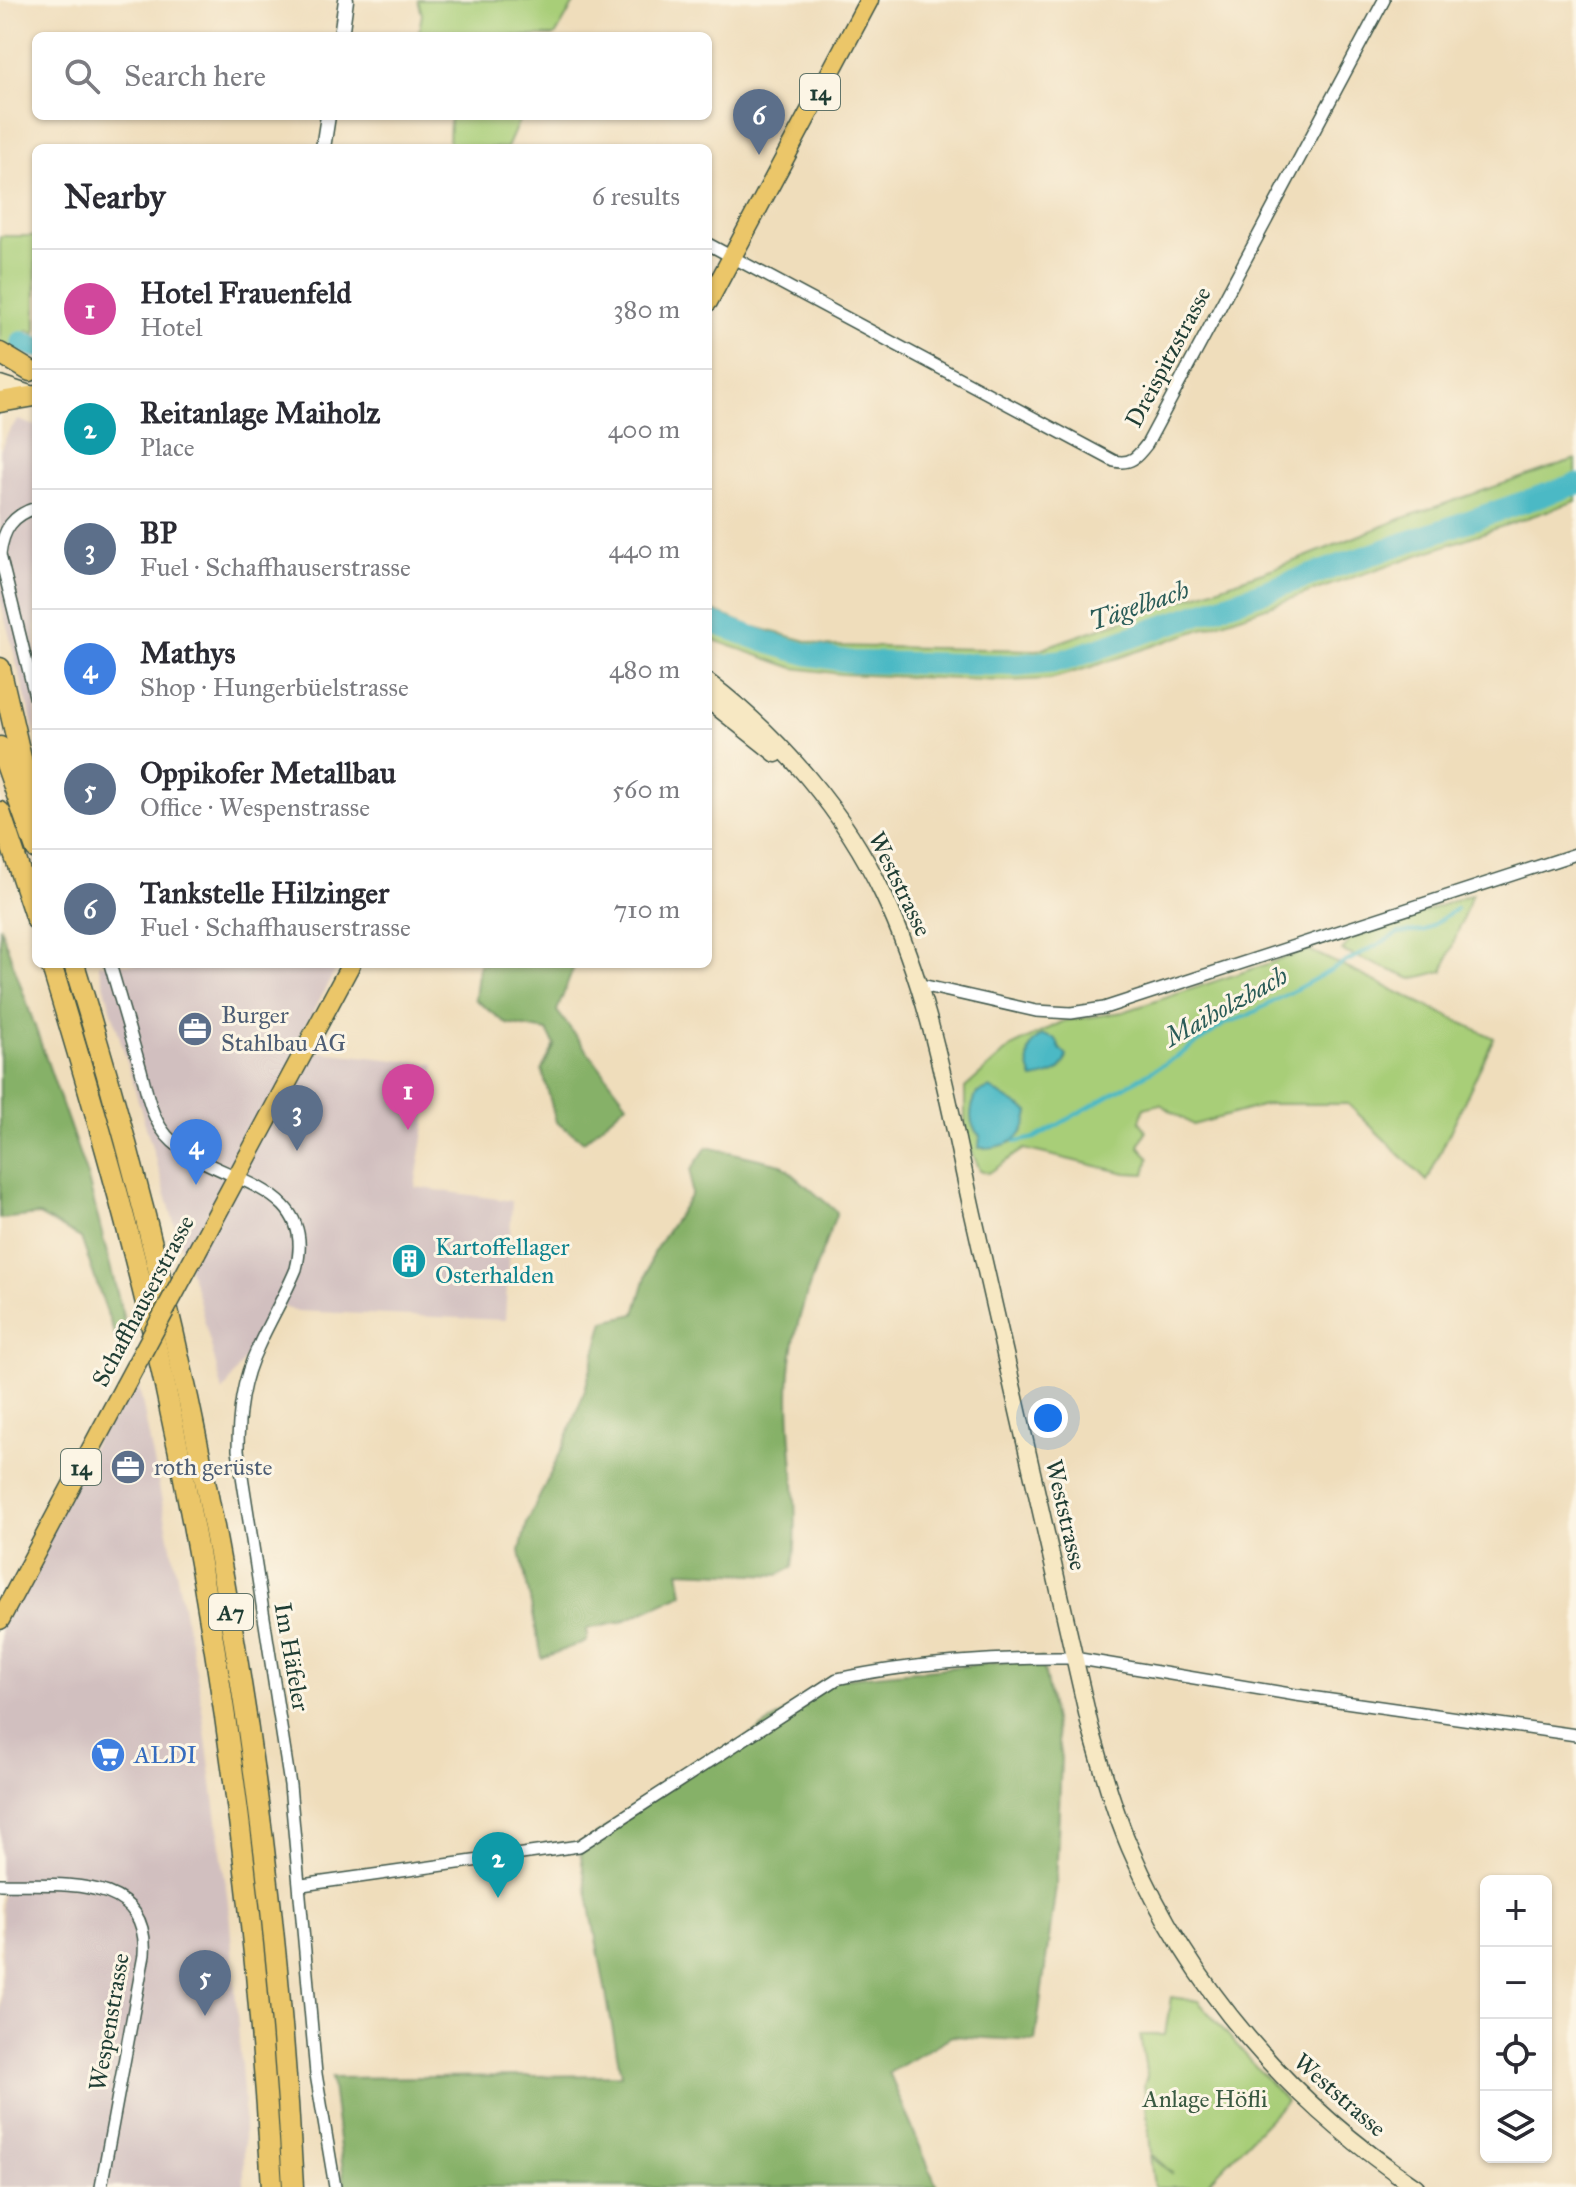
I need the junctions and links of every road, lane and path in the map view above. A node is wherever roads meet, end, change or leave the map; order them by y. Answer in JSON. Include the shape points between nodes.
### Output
{"nodes":[{"id":1,"x":346,"y":0,"type":"edge"},
{"id":2,"x":869,"y":0,"type":"edge"},
{"id":3,"x":1384,"y":0,"type":"edge"},
{"id":4,"x":342,"y":32,"type":"edge"},
{"id":5,"x":327,"y":120,"type":"edge"},
{"id":6,"x":324,"y":144,"type":"edge"},
{"id":7,"x":712,"y":246,"type":"edge"},
{"id":8,"x":733,"y":256,"type":"junction"},
{"id":9,"x":712,"y":295,"type":"edge"},
{"id":10,"x":0,"y":353,"type":"edge"},
{"id":11,"x":0,"y":364,"type":"edge"},
{"id":12,"x":32,"y":371,"type":"edge"},
{"id":13,"x":32,"y":372,"type":"edge"},
{"id":14,"x":0,"y":384,"type":"edge"},
{"id":15,"x":32,"y":395,"type":"edge"},
{"id":16,"x":32,"y":397,"type":"edge"},
{"id":17,"x":0,"y":402,"type":"edge"},
{"id":18,"x":32,"y":509,"type":"edge"},
{"id":19,"x":0,"y":555,"type":"edge"},
{"id":20,"x":0,"y":668,"type":"edge"},
{"id":21,"x":32,"y":684,"type":"edge"},
{"id":22,"x":712,"y":685,"type":"edge"},
{"id":23,"x":712,"y":703,"type":"edge"},
{"id":24,"x":0,"y":747,"type":"edge"},
{"id":25,"x":804,"y":776,"type":"junction"},
{"id":26,"x":32,"y":805,"type":"edge"},
{"id":27,"x":0,"y":812,"type":"edge"},
{"id":28,"x":32,"y":838,"type":"edge"},
{"id":29,"x":1576,"y":854,"type":"edge"},
{"id":30,"x":32,"y":907,"type":"edge"},
{"id":31,"x":52,"y":968,"type":"edge"},
{"id":32,"x":75,"y":968,"type":"edge"},
{"id":33,"x":111,"y":968,"type":"edge"},
{"id":34,"x":349,"y":968,"type":"edge"},
{"id":35,"x":917,"y":984,"type":"junction"},
{"id":36,"x":237,"y":1177,"type":"junction"},
{"id":37,"x":0,"y":1620,"type":"edge"},
{"id":38,"x":1074,"y":1658,"type":"junction"},
{"id":39,"x":1576,"y":1735,"type":"edge"},
{"id":40,"x":302,"y":1885,"type":"junction"},
{"id":41,"x":1,"y":1888,"type":"edge"},
{"id":42,"x":101,"y":2187,"type":"edge"},
{"id":43,"x":272,"y":2187,"type":"edge"},
{"id":44,"x":293,"y":2187,"type":"edge"},
{"id":45,"x":335,"y":2187,"type":"edge"},
{"id":46,"x":1416,"y":2187,"type":"edge"}],
"edges":[{"from":1,"to":4,"type":"street"},
{"from":2,"to":8,"type":"main road","number":"14"},
{"from":3,"to":8,"type":"street","name":"Dreispitzstrasse","via":[[1147,444],[1130,462],[1114,461]]},
{"from":5,"to":6,"type":"street"},
{"from":7,"to":8,"type":"street"},
{"from":8,"to":9,"type":"main road","number":"14"},
{"from":10,"to":12,"type":"highway"},
{"from":11,"to":13,"type":"main road"},
{"from":14,"to":15,"type":"main road"},
{"from":16,"to":17,"type":"highway"},
{"from":18,"to":19,"type":"street","via":[[9,523]]},
{"from":19,"to":21,"type":"street"},
{"from":20,"to":26,"type":"highway"},
{"from":22,"to":25,"type":"main road","name":"Weststrasse","via":[[765,729]]},
{"from":23,"to":25,"type":"main road","name":"Weststrasse"},
{"from":24,"to":28,"type":"highway"},
{"from":25,"to":35,"type":"main road","name":"Weststrasse","via":[[868,865]]},
{"from":27,"to":30,"type":"highway"},
{"from":29,"to":35,"type":"street","via":[[1104,1008],[1036,1011]]},
{"from":31,"to":43,"type":"highway","number":"A7","via":[[148,1311],[206,1595],[252,1924]]},
{"from":32,"to":44,"type":"highway","number":"A7","via":[[157,1259],[225,1580],[266,1855]]},
{"from":33,"to":36,"type":"street","name":"Im Häfeler","via":[[161,1128],[180,1147]]},
{"from":34,"to":36,"type":"main road","name":"Schaffhauserstrasse","number":"14"},
{"from":35,"to":38,"type":"main road","name":"Weststrasse"},
{"from":36,"to":37,"type":"main road","name":"Schaffhauserstrasse","number":"14","bridge":true},
{"from":36,"to":40,"type":"street","name":"Im Häfeler","via":[[283,1204],[299,1236],[296,1269],[247,1376],[238,1450]]},
{"from":38,"to":39,"type":"street"},
{"from":38,"to":40,"type":"street","via":[[881,1669],[837,1679],[579,1846]]},
{"from":38,"to":46,"type":"main road","name":"Weststrasse","via":[[1118,1816],[1180,1947],[1238,2027],[1294,2090]]},
{"from":40,"to":45,"type":"street","name":"Im Häfeler","via":[[316,2074]]},
{"from":41,"to":42,"type":"street","name":"Wespenstrasse","via":[[97,1888],[129,1904],[142,1925],[144,1955]]}]}
